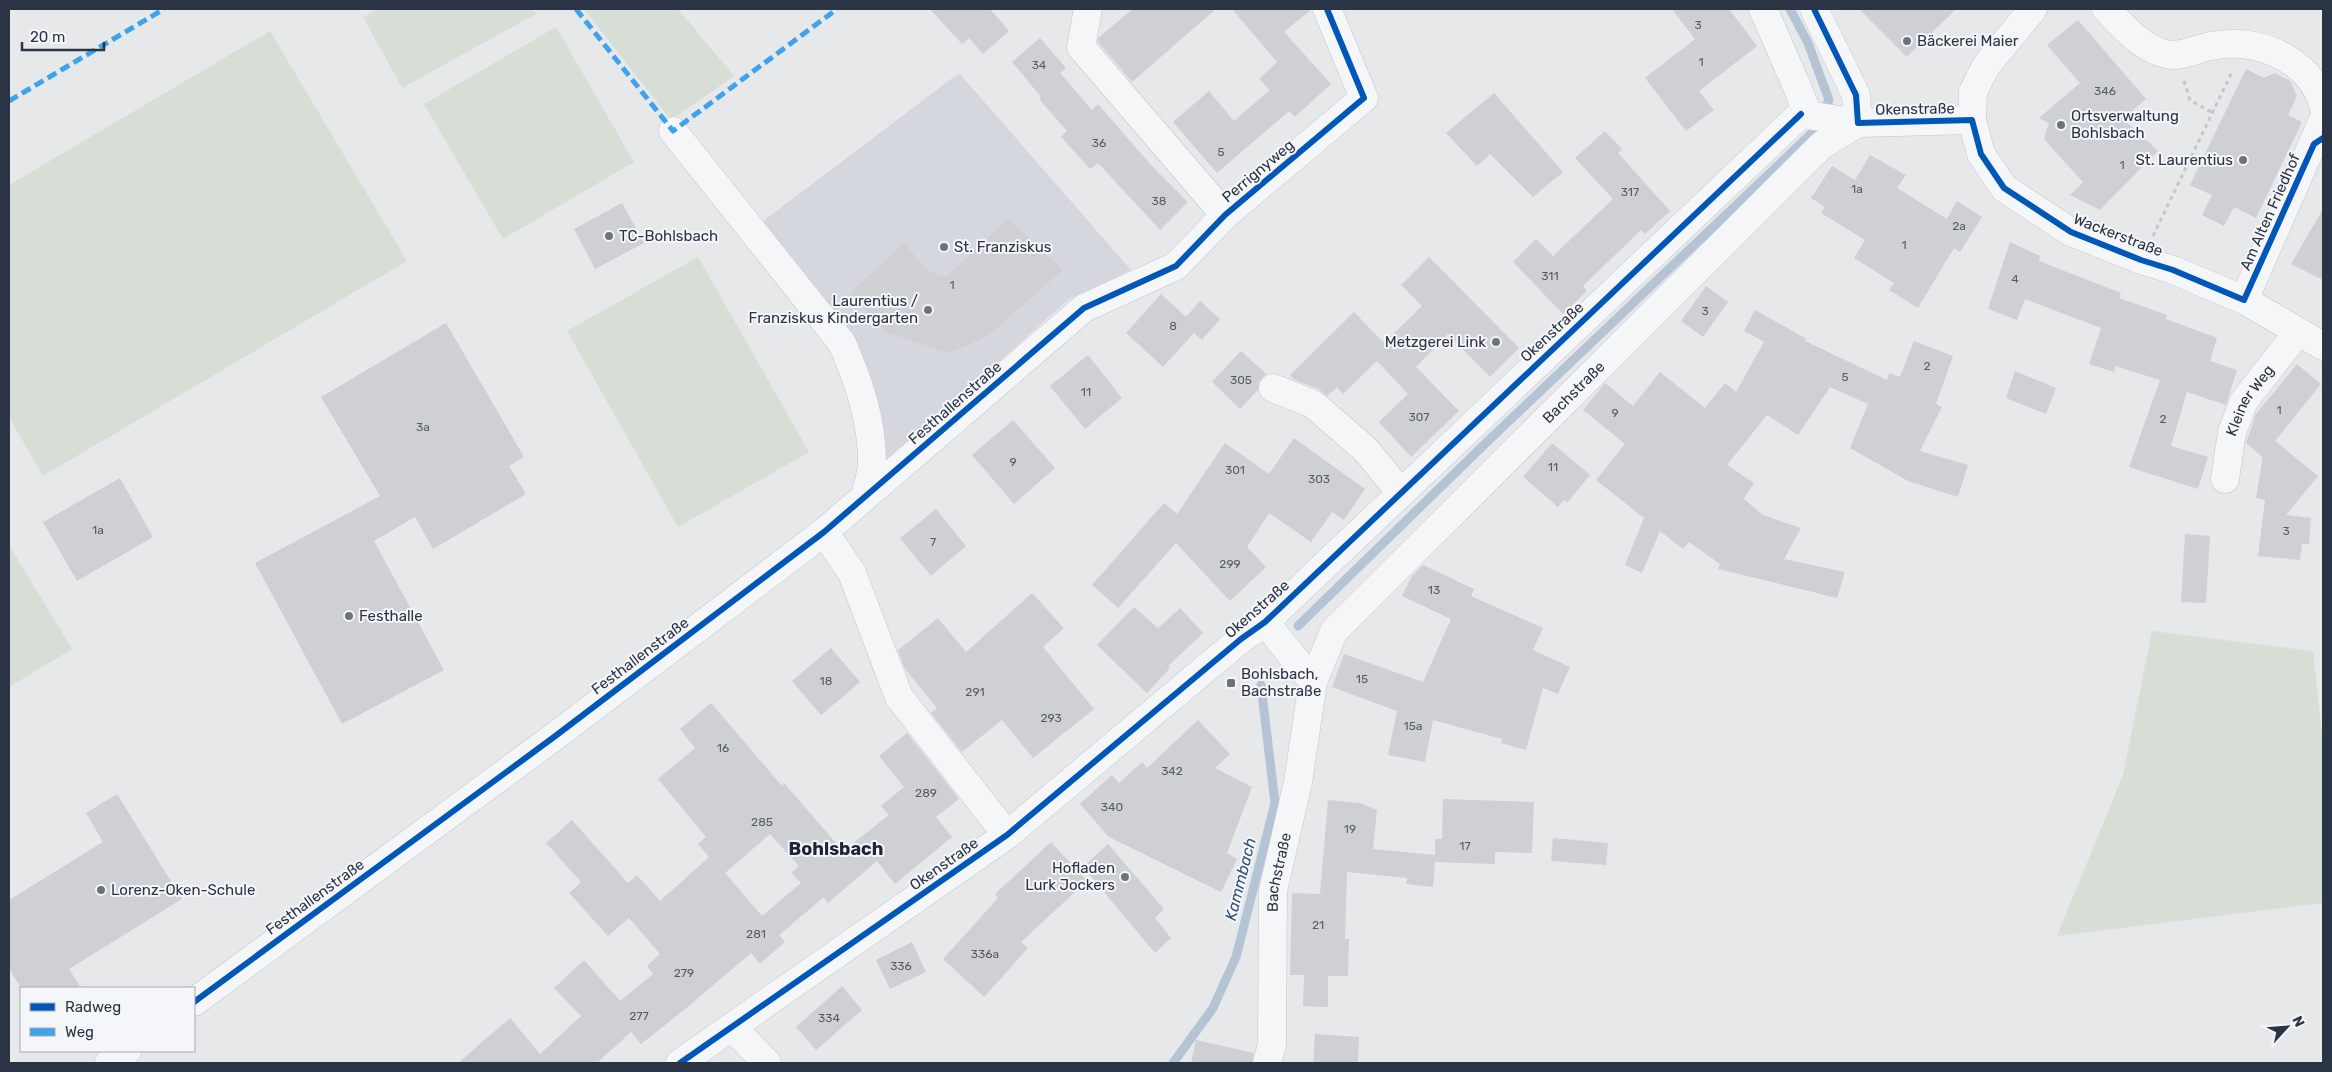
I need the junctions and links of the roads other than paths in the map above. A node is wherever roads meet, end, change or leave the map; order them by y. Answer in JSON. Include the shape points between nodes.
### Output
{"nodes":[{"id":1,"x":1088,"y":9,"type":"edge"},
{"id":2,"x":1327,"y":9,"type":"edge"},
{"id":3,"x":1763,"y":9,"type":"edge"},
{"id":4,"x":1814,"y":9,"type":"edge"},
{"id":5,"x":2033,"y":9,"type":"edge"},
{"id":6,"x":2106,"y":9,"type":"edge"},
{"id":7,"x":2323,"y":104,"type":"edge"},
{"id":8,"x":1801,"y":114,"type":"junction"},
{"id":9,"x":1972,"y":120,"type":"junction"},
{"id":10,"x":1849,"y":122,"type":"junction"},
{"id":11,"x":673,"y":131,"type":"dead end"},
{"id":12,"x":2320,"y":134,"type":"edge"},
{"id":13,"x":1225,"y":215,"type":"junction"},
{"id":14,"x":2244,"y":300,"type":"junction"},
{"id":15,"x":1084,"y":308,"type":"joint"},
{"id":16,"x":2298,"y":332,"type":"junction"},
{"id":17,"x":2323,"y":346,"type":"edge"},
{"id":18,"x":1273,"y":388,"type":"dead end"},
{"id":19,"x":2226,"y":479,"type":"dead end"},
{"id":20,"x":1401,"y":493,"type":"junction"},
{"id":21,"x":865,"y":496,"type":"junction"},
{"id":22,"x":824,"y":532,"type":"junction"},
{"id":23,"x":1265,"y":622,"type":"junction"},
{"id":24,"x":1312,"y":682,"type":"junction"},
{"id":25,"x":1007,"y":836,"type":"junction"},
{"id":26,"x":195,"y":1001,"type":"edge"},
{"id":27,"x":732,"y":1026,"type":"junction"},
{"id":28,"x":126,"y":1052,"type":"edge"},
{"id":29,"x":109,"y":1063,"type":"edge"},
{"id":30,"x":680,"y":1063,"type":"edge"},
{"id":31,"x":767,"y":1063,"type":"edge"},
{"id":32,"x":1267,"y":1063,"type":"edge"}],
"edges":[{"from":1,"to":13,"type":"street","name":"Perrignyweg","via":[[1081,47]]},
{"from":2,"to":13,"type":"street","name":"Perrignyweg","via":[[1364,98]]},
{"from":3,"to":8,"type":"street","via":[[1804,105]]},
{"from":4,"to":10,"type":"street","via":[[1856,95]]},
{"from":5,"to":9,"type":"street","name":"Okenstraße","via":[[1986,66],[1973,92]]},
{"from":6,"to":7,"type":"street","via":[[2148,47],[2168,55],[2212,45],[2245,44],[2274,52],[2298,65],[2318,88]]},
{"from":8,"to":10,"type":"street","name":"Okenstraße"},
{"from":8,"to":20,"type":"street","name":"Okenstraße"},
{"from":9,"to":10,"type":"street","name":"Okenstraße"},
{"from":9,"to":14,"type":"street","name":"Wackerstraße","via":[[1981,154],[2004,188],[2071,232]]},
{"from":10,"to":24,"type":"street","name":"Bachstraße","via":[[1822,145],[1334,631]]},
{"from":11,"to":21,"type":"street","via":[[842,343],[857,378],[871,440],[872,468]]},
{"from":12,"to":14,"type":"street","name":"Am Alten Friedhof"},
{"from":13,"to":15,"type":"street","name":"Perrignyweg","via":[[1176,266]]},
{"from":14,"to":16,"type":"street","name":"Wackerstraße"},
{"from":15,"to":21,"type":"street","name":"Festhallenstraße"},
{"from":16,"to":17,"type":"street","name":"Wackerstraße"},
{"from":16,"to":19,"type":"street","name":"Kleiner Weg","via":[[2244,402],[2232,432]]},
{"from":18,"to":20,"type":"street","via":[[1313,404],[1366,450]]},
{"from":20,"to":23,"type":"street","name":"Okenstraße"},
{"from":21,"to":22,"type":"street","name":"Festhallenstraße"},
{"from":22,"to":25,"type":"street","via":[[852,573],[899,697]]},
{"from":22,"to":26,"type":"street","name":"Festhallenstraße"},
{"from":23,"to":24,"type":"street"},
{"from":23,"to":25,"type":"street","name":"Okenstraße"},
{"from":24,"to":32,"type":"street","name":"Bachstraße","via":[[1298,782],[1273,891],[1272,1045]]},
{"from":25,"to":27,"type":"street","name":"Okenstraße"},
{"from":27,"to":30,"type":"street","name":"Okenstraße"},
{"from":27,"to":31,"type":"street"},
{"from":28,"to":29,"type":"street"}]}
